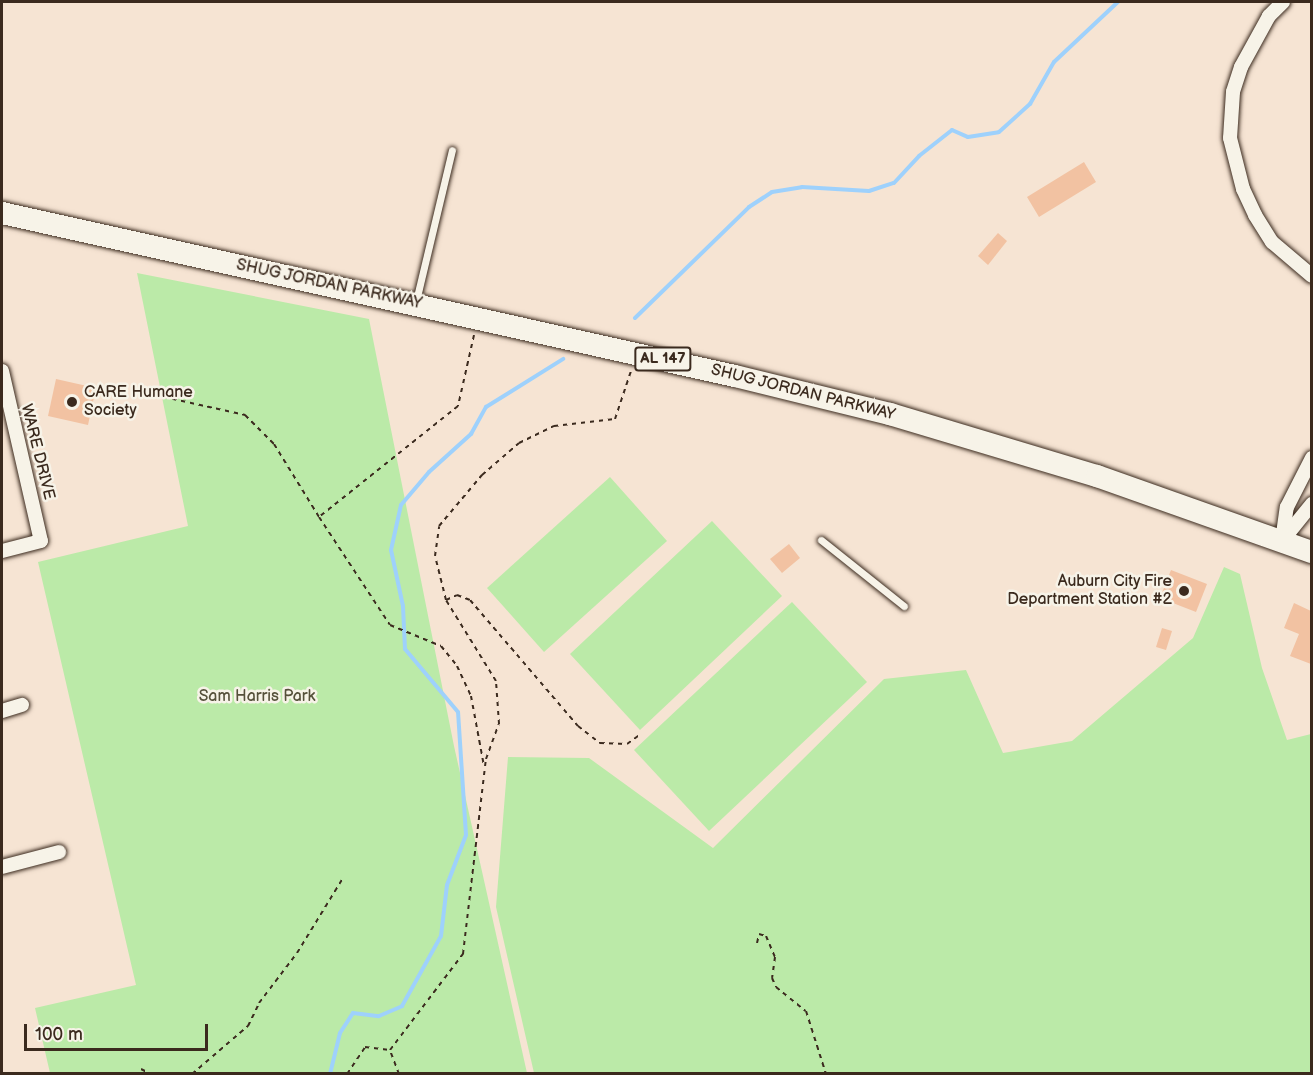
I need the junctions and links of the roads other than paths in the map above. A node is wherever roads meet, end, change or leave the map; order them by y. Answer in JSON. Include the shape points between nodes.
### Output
{"nodes":[{"id":1,"x":1283,"y":2,"type":"edge"},
{"id":2,"x":452,"y":150,"type":"dead end"},
{"id":3,"x":2,"y":213,"type":"edge"},
{"id":4,"x":1311,"y":276,"type":"edge"},
{"id":5,"x":415,"y":304,"type":"junction"},
{"id":6,"x":2,"y":371,"type":"edge"},
{"id":7,"x":1311,"y":458,"type":"edge"},
{"id":8,"x":1311,"y":504,"type":"edge"},
{"id":9,"x":821,"y":540,"type":"dead end"},
{"id":10,"x":1282,"y":541,"type":"junction"},
{"id":11,"x":2,"y":551,"type":"edge"},
{"id":12,"x":1311,"y":552,"type":"edge"},
{"id":13,"x":904,"y":606,"type":"dead end"},
{"id":14,"x":22,"y":705,"type":"dead end"},
{"id":15,"x":2,"y":711,"type":"edge"},
{"id":16,"x":59,"y":852,"type":"dead end"},
{"id":17,"x":2,"y":867,"type":"edge"}],
"edges":[{"from":1,"to":4,"type":"street","via":[[1269,16],[1241,67],[1233,92],[1230,138],[1240,180],[1255,215],[1272,242]]},
{"from":2,"to":5,"type":"lane"},
{"from":3,"to":5,"type":"main road","name":"SHUG JORDAN PARKWAY","number":"AL 147"},
{"from":5,"to":10,"type":"main road","name":"SHUG JORDAN PARKWAY","number":"AL 147","via":[[920,423],[1097,476]]},
{"from":6,"to":11,"type":"street","name":"WARE DRIVE","via":[[41,541]]},
{"from":7,"to":10,"type":"street","via":[[1287,507]]},
{"from":8,"to":10,"type":"street"},
{"from":9,"to":13,"type":"lane"},
{"from":10,"to":12,"type":"main road","name":"SHUG JORDAN PARKWAY","number":"AL 147"},
{"from":14,"to":15,"type":"street"},
{"from":16,"to":17,"type":"street"}]}
